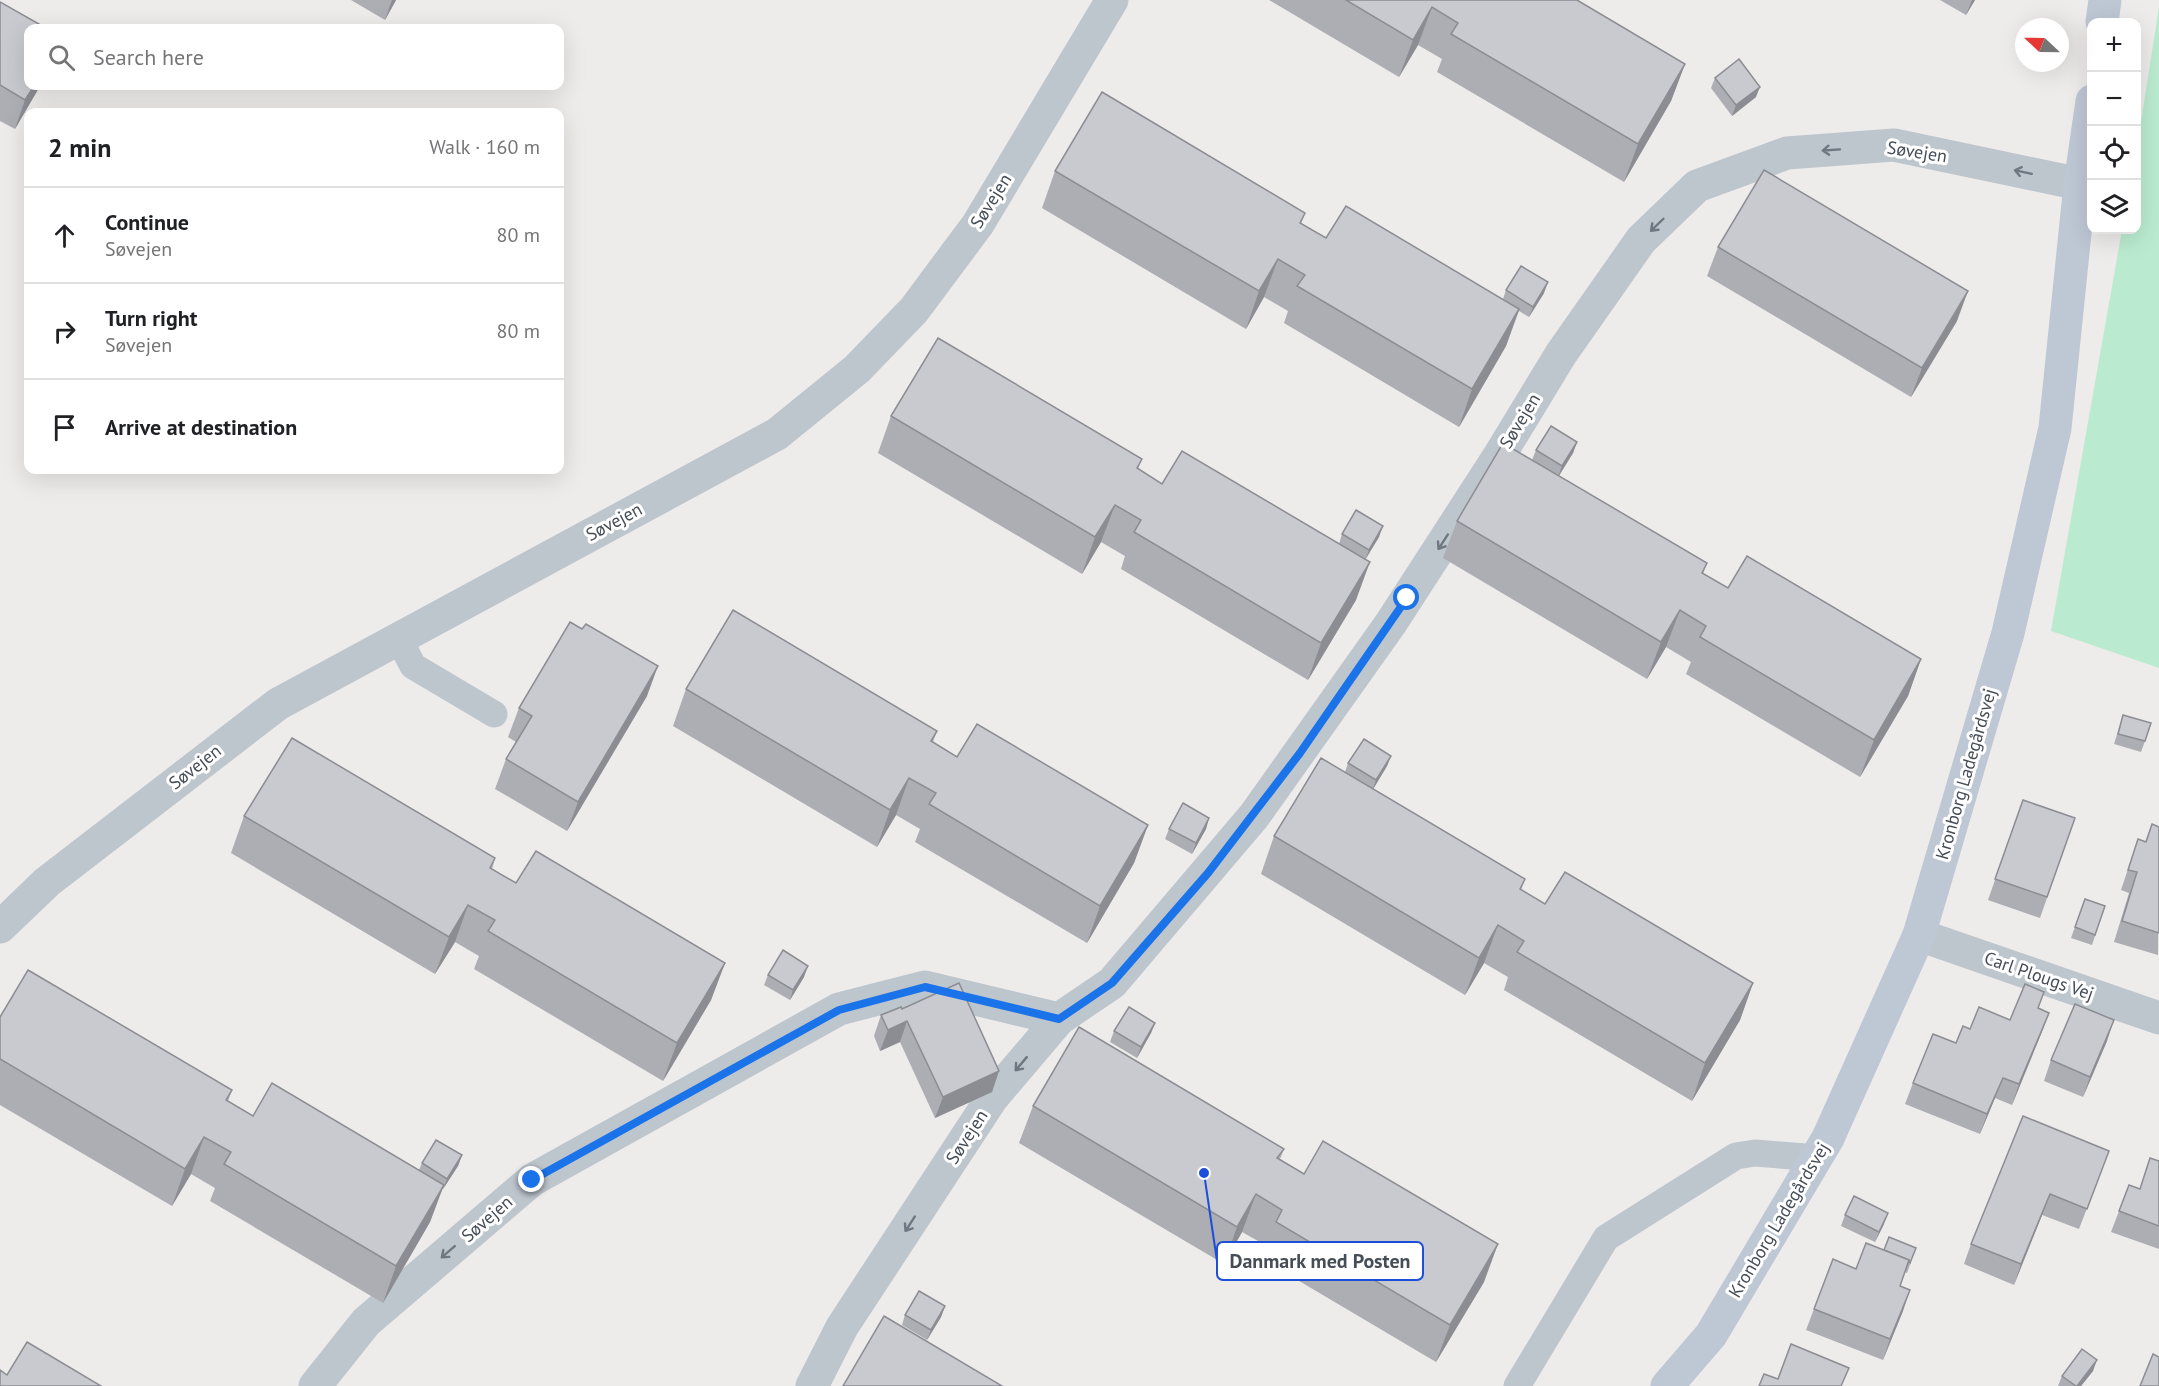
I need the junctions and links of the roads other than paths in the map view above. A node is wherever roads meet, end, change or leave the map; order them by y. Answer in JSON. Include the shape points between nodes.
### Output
{"nodes":[{"id":1,"x":1112,"y":0,"type":"edge"},
{"id":2,"x":2105,"y":0,"type":"edge"},
{"id":3,"x":2103,"y":18,"type":"edge"},
{"id":4,"x":2088,"y":126,"type":"edge"},
{"id":5,"x":2080,"y":184,"type":"junction"},
{"id":6,"x":399,"y":639,"type":"junction"},
{"id":7,"x":494,"y":714,"type":"dead end"},
{"id":8,"x":0,"y":927,"type":"edge"},
{"id":9,"x":1919,"y":935,"type":"junction"},
{"id":10,"x":2159,"y":1018,"type":"edge"},
{"id":11,"x":1059,"y":1019,"type":"junction"},
{"id":12,"x":1817,"y":1158,"type":"junction"},
{"id":13,"x":315,"y":1386,"type":"edge"},
{"id":14,"x":812,"y":1386,"type":"edge"},
{"id":15,"x":1517,"y":1386,"type":"edge"},
{"id":16,"x":1667,"y":1386,"type":"edge"}],
"edges":[{"from":1,"to":6,"type":"street","name":"Søvejen","via":[[978,224],[914,310],[857,369],[777,434]]},
{"from":2,"to":3,"type":"street"},
{"from":4,"to":5,"type":"street","name":"Kronborg Ladegårdsvej"},
{"from":5,"to":9,"type":"street","name":"Kronborg Ladegårdsvej","via":[[2055,428],[2008,633]]},
{"from":5,"to":11,"type":"street","name":"Søvejen","one_way":true,"via":[[1894,145],[1787,153],[1697,186],[1641,240],[1567,344],[1390,623],[1254,816],[1112,983]]},
{"from":6,"to":7,"type":"lane","via":[[413,666]]},
{"from":6,"to":8,"type":"street","name":"Søvejen","via":[[278,704],[47,882]]},
{"from":9,"to":10,"type":"street","name":"Carl Plougs Vej"},
{"from":9,"to":12,"type":"street","name":"Kronborg Ladegårdsvej"},
{"from":11,"to":13,"type":"street","name":"Søvejen","one_way":true,"via":[[925,987],[839,1010],[532,1180],[366,1322]]},
{"from":11,"to":14,"type":"street","name":"Søvejen","one_way":true,"via":[[992,1098],[842,1327]]},
{"from":12,"to":15,"type":"lane","via":[[1755,1153],[1736,1156],[1606,1239]]},
{"from":12,"to":16,"type":"street","name":"Kronborg Ladegårdsvej","via":[[1711,1335]]}]}
